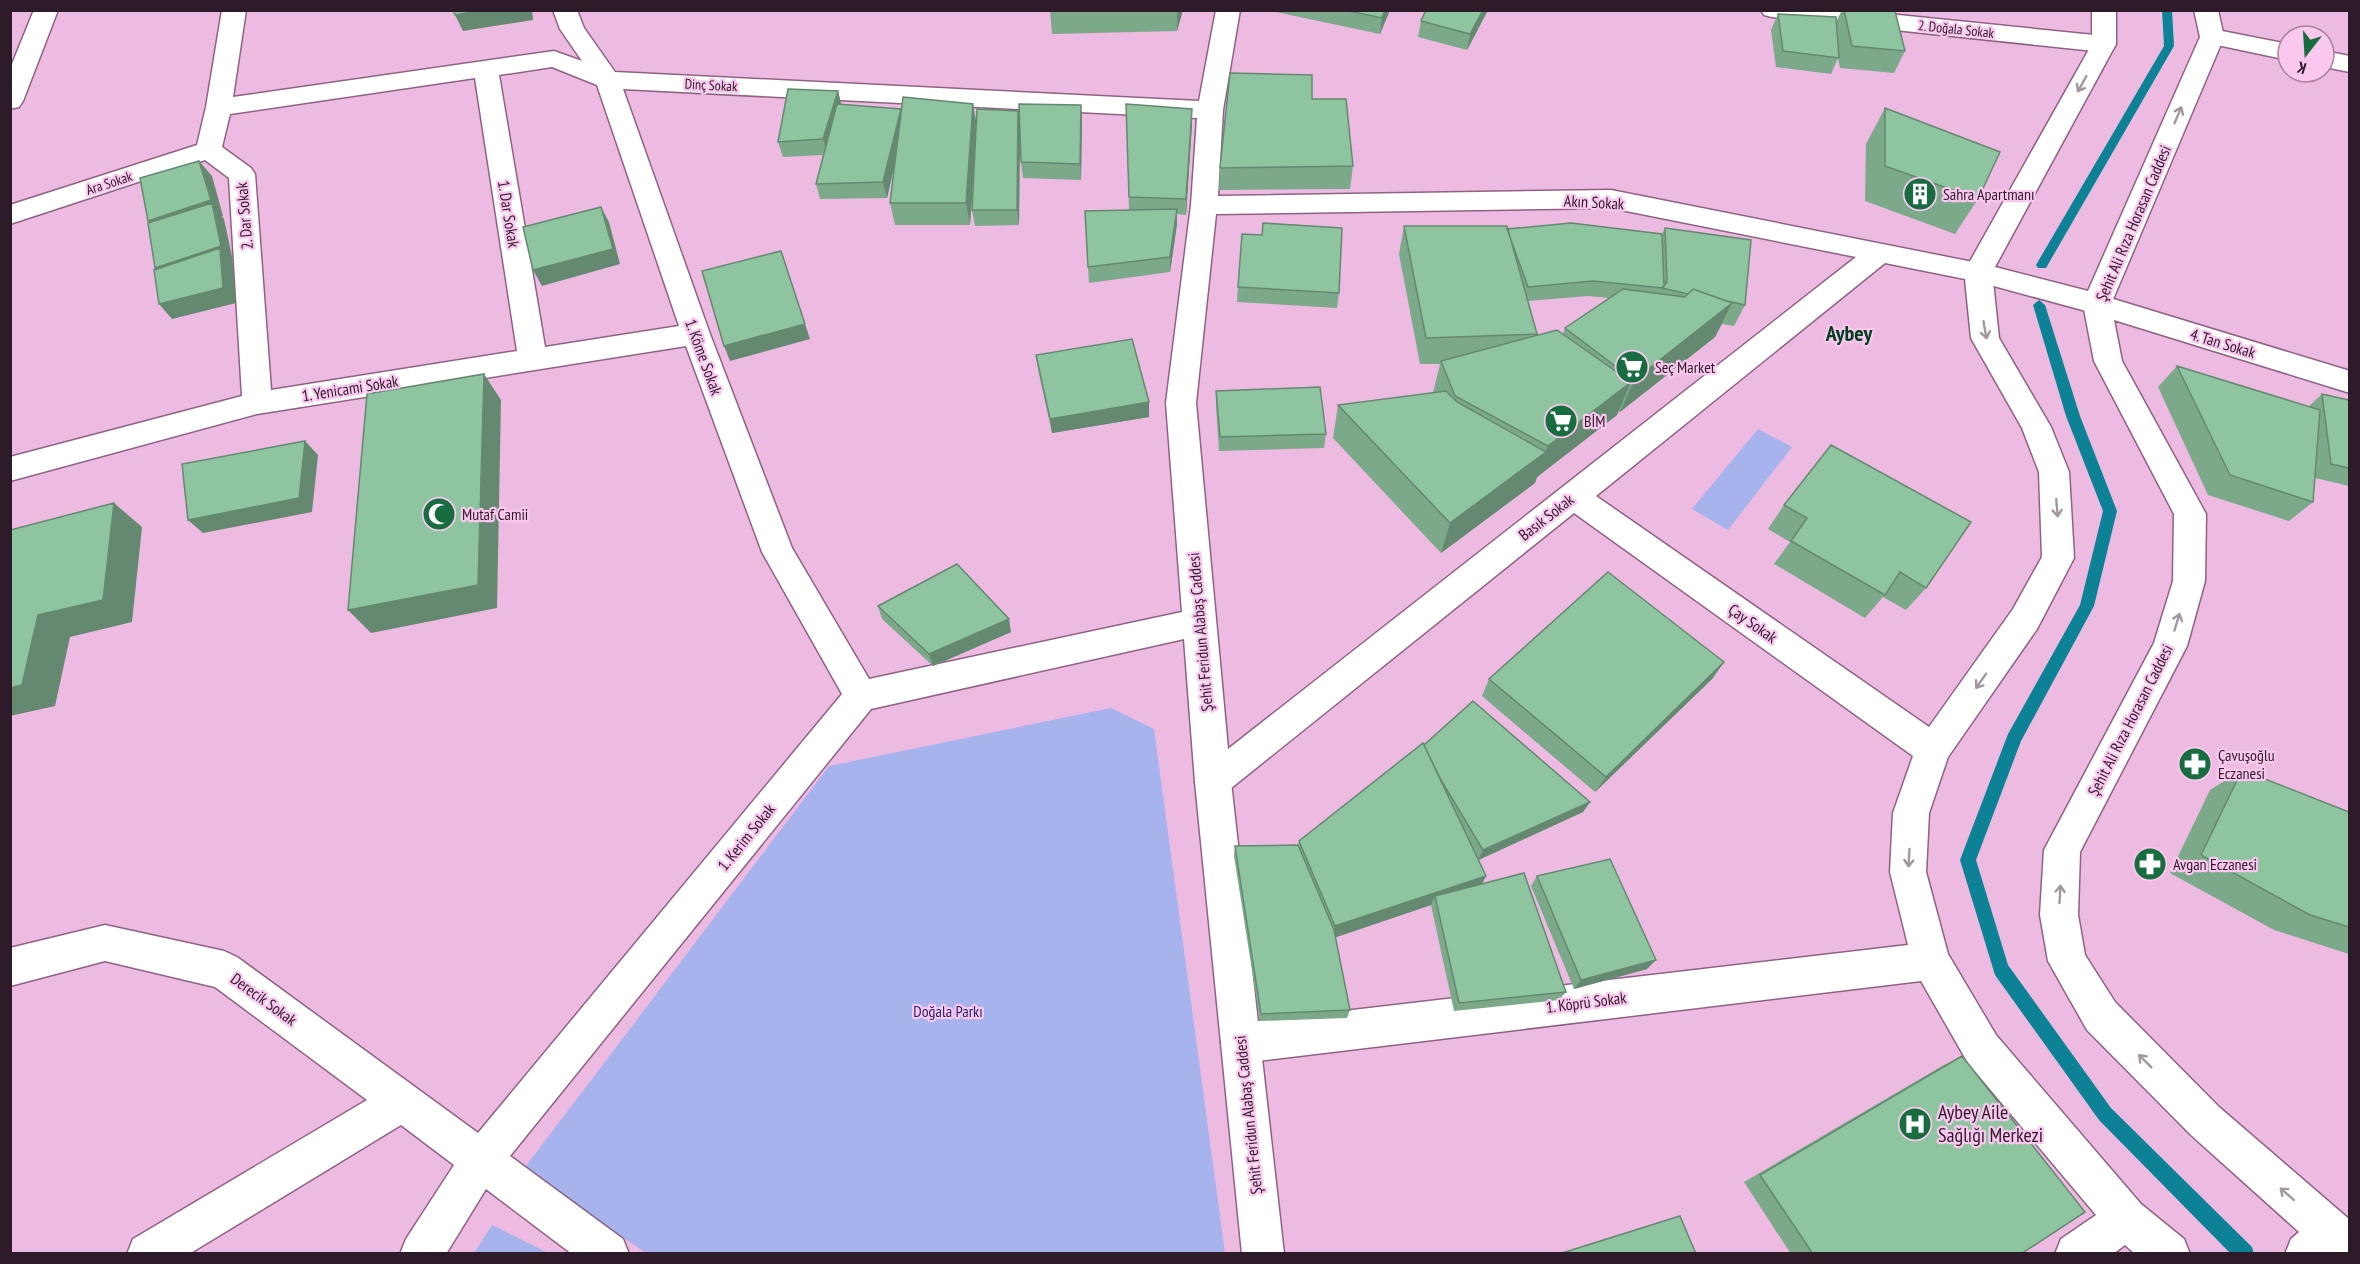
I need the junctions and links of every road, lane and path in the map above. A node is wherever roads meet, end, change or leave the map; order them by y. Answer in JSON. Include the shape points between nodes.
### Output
{"nodes":[{"id":1,"x":46,"y":10,"type":"edge"},
{"id":2,"x":234,"y":10,"type":"edge"},
{"id":3,"x":565,"y":10,"type":"edge"},
{"id":4,"x":1228,"y":10,"type":"edge"},
{"id":5,"x":1772,"y":10,"type":"edge"},
{"id":6,"x":2104,"y":10,"type":"edge"},
{"id":7,"x":2206,"y":10,"type":"edge"},
{"id":8,"x":2212,"y":37,"type":"junction"},
{"id":9,"x":2104,"y":44,"type":"junction"},
{"id":10,"x":2276,"y":50,"type":"edge"},
{"id":11,"x":486,"y":69,"type":"junction"},
{"id":12,"x":608,"y":80,"type":"junction"},
{"id":13,"x":10,"y":101,"type":"edge"},
{"id":14,"x":219,"y":107,"type":"junction"},
{"id":15,"x":1210,"y":110,"type":"junction"},
{"id":16,"x":208,"y":150,"type":"junction"},
{"id":17,"x":1204,"y":205,"type":"junction"},
{"id":18,"x":10,"y":215,"type":"edge"},
{"id":19,"x":1880,"y":253,"type":"junction"},
{"id":20,"x":1978,"y":272,"type":"junction"},
{"id":21,"x":2097,"y":303,"type":"junction"},
{"id":22,"x":696,"y":334,"type":"junction"},
{"id":23,"x":532,"y":359,"type":"junction"},
{"id":24,"x":2349,"y":382,"type":"edge"},
{"id":25,"x":257,"y":404,"type":"junction"},
{"id":26,"x":10,"y":469,"type":"edge"},
{"id":27,"x":1573,"y":496,"type":"junction"},
{"id":28,"x":1200,"y":622,"type":"junction"},
{"id":29,"x":861,"y":696,"type":"junction"},
{"id":30,"x":1934,"y":750,"type":"junction"},
{"id":31,"x":1213,"y":782,"type":"junction"},
{"id":32,"x":1931,"y":961,"type":"junction"},
{"id":33,"x":10,"y":967,"type":"edge"},
{"id":34,"x":1241,"y":1042,"type":"junction"},
{"id":35,"x":403,"y":1101,"type":"junction"},
{"id":36,"x":482,"y":1159,"type":"junction"},
{"id":37,"x":2126,"y":1219,"type":"junction"},
{"id":38,"x":2329,"y":1244,"type":"edge"},
{"id":39,"x":148,"y":1254,"type":"edge"},
{"id":40,"x":421,"y":1254,"type":"edge"},
{"id":41,"x":608,"y":1254,"type":"edge"},
{"id":42,"x":1263,"y":1254,"type":"edge"},
{"id":43,"x":2076,"y":1254,"type":"edge"},
{"id":44,"x":2169,"y":1254,"type":"edge"}],
"edges":[{"from":1,"to":13,"type":"street"},
{"from":2,"to":14,"type":"street"},
{"from":3,"to":12,"type":"street","name":"1. Köme Sokak","via":[[572,29]]},
{"from":4,"to":15,"type":"street","name":"Şehit Feridun Alabaş Caddesi"},
{"from":5,"to":9,"type":"street","name":"2. Doğala Sokak"},
{"from":6,"to":9,"type":"street"},
{"from":7,"to":8,"type":"street"},
{"from":8,"to":10,"type":"street"},
{"from":21,"to":8,"type":"street","name":"Şehit Ali Rıza Horasan Caddesi","one_way":true},
{"from":9,"to":20,"type":"street","one_way":true},
{"from":11,"to":12,"type":"street","name":"Dinç Sokak","via":[[554,59]]},
{"from":11,"to":14,"type":"street","name":"Dinç Sokak"},
{"from":11,"to":23,"type":"street","name":"1. Dar Sokak"},
{"from":12,"to":15,"type":"street","name":"Dinç Sokak"},
{"from":12,"to":22,"type":"street","name":"1. Köme Sokak"},
{"from":14,"to":16,"type":"street"},
{"from":15,"to":17,"type":"street","name":"Şehit Feridun Alabaş Caddesi"},
{"from":16,"to":18,"type":"street","name":"Ara Sokak"},
{"from":16,"to":25,"type":"street","name":"2. Dar Sokak","via":[[242,174]]},
{"from":17,"to":19,"type":"street","name":"Akın Sokak","via":[[1611,199]]},
{"from":17,"to":28,"type":"street","name":"Şehit Feridun Alabaş Caddesi","via":[[1181,404]]},
{"from":19,"to":20,"type":"street","name":"Akın Sokak"},
{"from":19,"to":27,"type":"street","name":"Basık Sokak"},
{"from":20,"to":21,"type":"street","name":"4. Tan Sokak"},
{"from":20,"to":30,"type":"street","one_way":true,"via":[[1985,338],[2036,427],[2054,472],[2058,558],[2025,619]]},
{"from":21,"to":24,"type":"street","name":"4. Tan Sokak"},
{"from":38,"to":21,"type":"street","name":"Şehit Ali Rıza Horasan Caddesi","one_way":true,"via":[[2101,1016],[2067,961],[2059,915],[2062,850],[2170,646],[2189,581],[2190,514],[2108,361]]},
{"from":22,"to":23,"type":"street","name":"1. Yenicami Sokak"},
{"from":22,"to":29,"type":"street","name":"1. Köme Sokak","via":[[778,552]]},
{"from":23,"to":25,"type":"street","name":"1. Yenicami Sokak"},
{"from":25,"to":26,"type":"street","name":"1. Yenicami Sokak"},
{"from":27,"to":30,"type":"street","name":"Çay Sokak"},
{"from":27,"to":31,"type":"street","name":"Basık Sokak"},
{"from":28,"to":29,"type":"street"},
{"from":28,"to":31,"type":"street","name":"Şehit Feridun Alabaş Caddesi"},
{"from":29,"to":36,"type":"street","name":"1. Kerim Sokak"},
{"from":30,"to":32,"type":"street","one_way":true,"via":[[1911,813],[1908,872]]},
{"from":31,"to":34,"type":"street","name":"Şehit Feridun Alabaş Caddesi"},
{"from":32,"to":34,"type":"street","name":"1. Köprü Sokak"},
{"from":32,"to":37,"type":"street","via":[[1982,1049]]},
{"from":33,"to":35,"type":"street","name":"Derecik Sokak","via":[[105,943],[225,970]]},
{"from":34,"to":42,"type":"street","name":"Şehit Feridun Alabaş Caddesi"},
{"from":35,"to":36,"type":"street","name":"Derecik Sokak"},
{"from":35,"to":39,"type":"street"},
{"from":36,"to":40,"type":"street","name":"1. Kerim Sokak"},
{"from":36,"to":41,"type":"street","name":"Derecik Sokak"},
{"from":37,"to":43,"type":"street"},
{"from":37,"to":44,"type":"street"}]}
